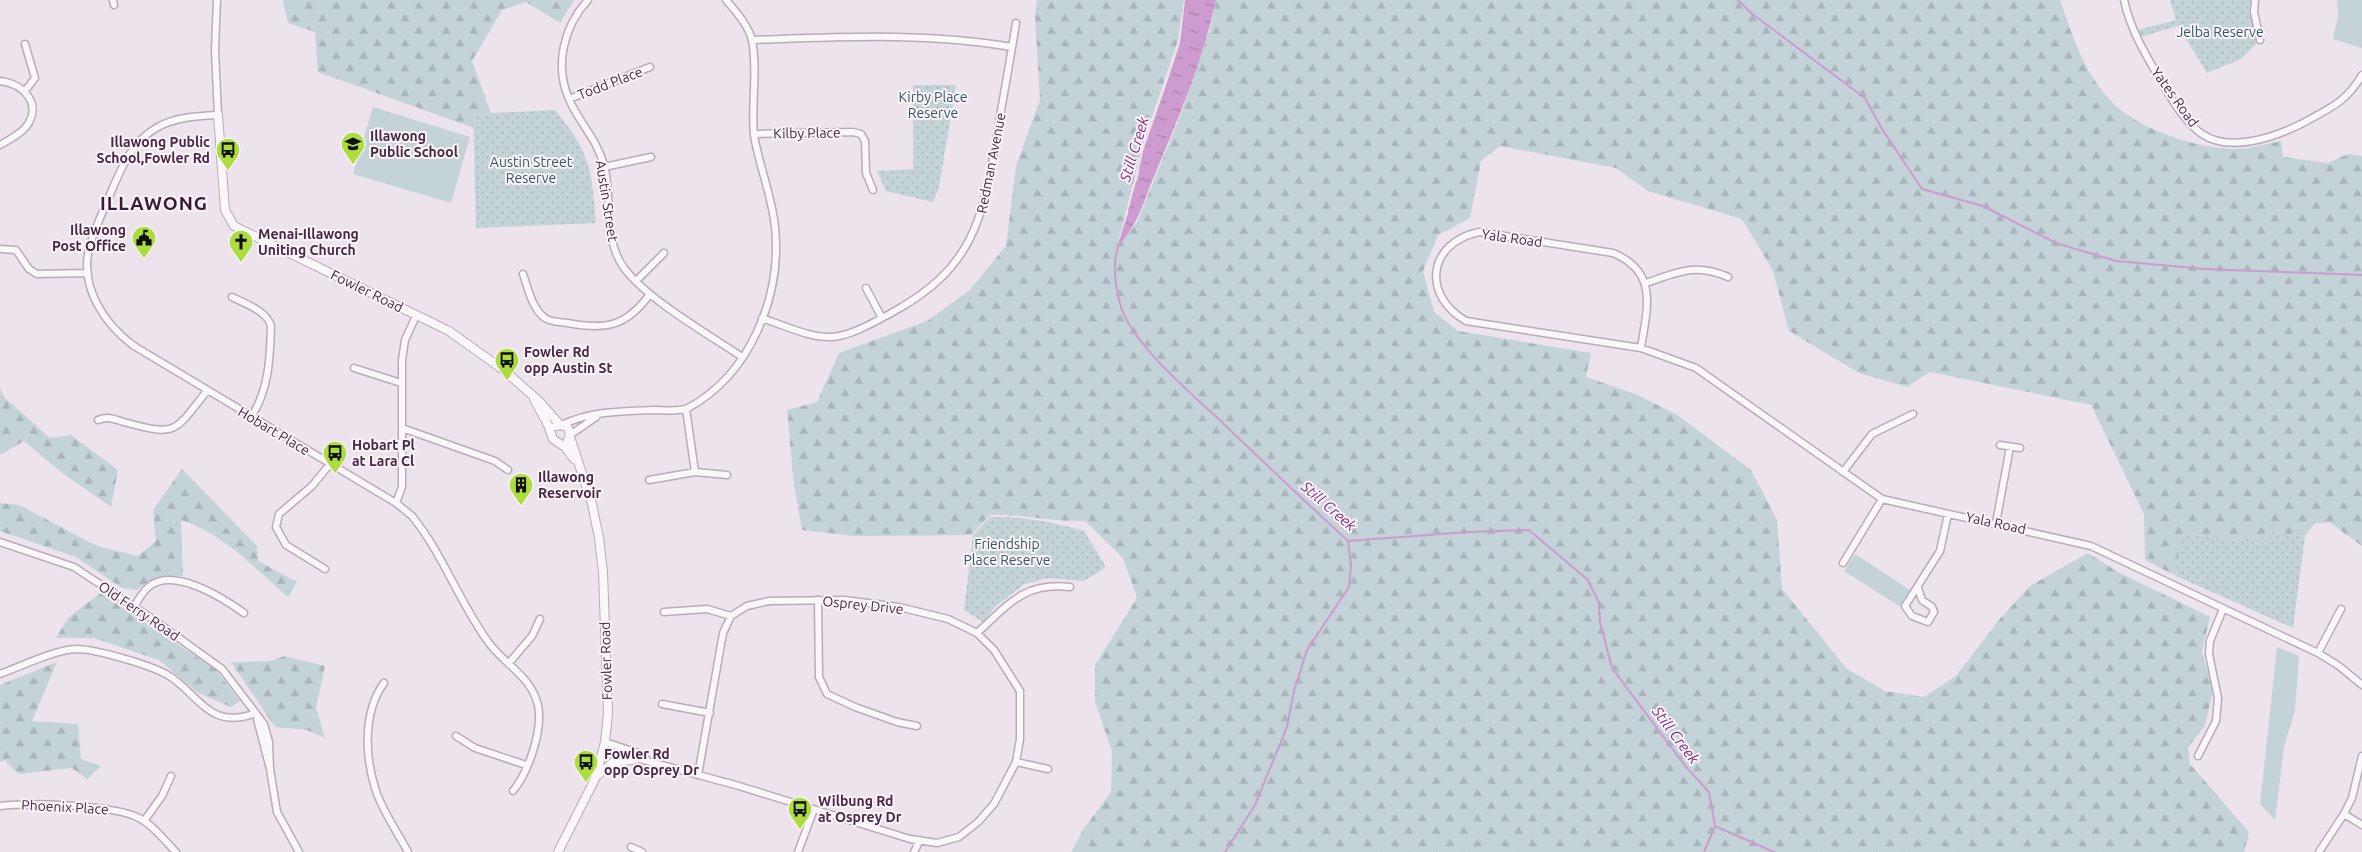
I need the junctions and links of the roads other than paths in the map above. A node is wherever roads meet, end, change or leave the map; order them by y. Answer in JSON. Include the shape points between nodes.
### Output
{"nodes":[{"id":1,"x":217,"y":0,"type":"edge"},
{"id":2,"x":588,"y":0,"type":"edge"},
{"id":3,"x":726,"y":0,"type":"edge"},
{"id":4,"x":2124,"y":0,"type":"edge"},
{"id":5,"x":2255,"y":0,"type":"edge"},
{"id":6,"x":1016,"y":23,"type":"dead end"},
{"id":7,"x":752,"y":40,"type":"junction"},
{"id":8,"x":2260,"y":40,"type":"dead end"},
{"id":9,"x":25,"y":44,"type":"dead end"},
{"id":10,"x":1012,"y":47,"type":"junction"},
{"id":11,"x":650,"y":67,"type":"dead end"},
{"id":12,"x":2362,"y":75,"type":"edge"},
{"id":13,"x":0,"y":81,"type":"edge"},
{"id":14,"x":26,"y":91,"type":"junction"},
{"id":15,"x":569,"y":99,"type":"junction"},
{"id":16,"x":218,"y":115,"type":"junction"},
{"id":17,"x":754,"y":134,"type":"junction"},
{"id":18,"x":0,"y":145,"type":"edge"},
{"id":19,"x":651,"y":157,"type":"dead end"},
{"id":20,"x":604,"y":167,"type":"junction"},
{"id":21,"x":873,"y":190,"type":"dead end"},
{"id":22,"x":0,"y":248,"type":"edge"},
{"id":23,"x":664,"y":253,"type":"dead end"},
{"id":24,"x":88,"y":273,"type":"junction"},
{"id":25,"x":523,"y":274,"type":"dead end"},
{"id":26,"x":1728,"y":277,"type":"dead end"},
{"id":27,"x":636,"y":281,"type":"junction"},
{"id":28,"x":1646,"y":283,"type":"junction"},
{"id":29,"x":866,"y":288,"type":"dead end"},
{"id":30,"x":650,"y":294,"type":"junction"},
{"id":31,"x":232,"y":297,"type":"dead end"},
{"id":32,"x":416,"y":316,"type":"junction"},
{"id":33,"x":762,"y":318,"type":"junction"},
{"id":34,"x":882,"y":318,"type":"junction"},
{"id":35,"x":1641,"y":348,"type":"junction"},
{"id":36,"x":742,"y":357,"type":"junction"},
{"id":37,"x":354,"y":368,"type":"dead end"},
{"id":38,"x":401,"y":383,"type":"junction"},
{"id":39,"x":207,"y":391,"type":"junction"},
{"id":40,"x":533,"y":397,"type":"junction"},
{"id":41,"x":686,"y":409,"type":"junction"},
{"id":42,"x":1913,"y":414,"type":"dead end"},
{"id":43,"x":599,"y":415,"type":"junction"},
{"id":44,"x":251,"y":417,"type":"junction"},
{"id":45,"x":98,"y":420,"type":"dead end"},
{"id":46,"x":561,"y":425,"type":"junction"},
{"id":47,"x":402,"y":428,"type":"junction"},
{"id":48,"x":552,"y":434,"type":"junction"},
{"id":49,"x":570,"y":436,"type":"junction"},
{"id":50,"x":558,"y":443,"type":"junction"},
{"id":51,"x":2000,"y":445,"type":"dead end"},
{"id":52,"x":2010,"y":447,"type":"junction"},
{"id":53,"x":2020,"y":448,"type":"dead end"},
{"id":54,"x":577,"y":462,"type":"junction"},
{"id":55,"x":330,"y":464,"type":"junction"},
{"id":56,"x":508,"y":470,"type":"dead end"},
{"id":57,"x":695,"y":472,"type":"junction"},
{"id":58,"x":1843,"y":472,"type":"junction"},
{"id":59,"x":727,"y":475,"type":"dead end"},
{"id":60,"x":649,"y":480,"type":"dead end"},
{"id":61,"x":1882,"y":499,"type":"junction"},
{"id":62,"x":396,"y":503,"type":"junction"},
{"id":63,"x":1948,"y":514,"type":"junction"},
{"id":64,"x":1996,"y":523,"type":"junction"},
{"id":65,"x":0,"y":542,"type":"edge"},
{"id":66,"x":1843,"y":563,"type":"dead end"},
{"id":67,"x":325,"y":569,"type":"dead end"},
{"id":68,"x":1070,"y":587,"type":"dead end"},
{"id":69,"x":1918,"y":588,"type":"junction"},
{"id":70,"x":818,"y":600,"type":"junction"},
{"id":71,"x":134,"y":606,"type":"junction"},
{"id":72,"x":2223,"y":609,"type":"junction"},
{"id":73,"x":2341,"y":609,"type":"dead end"},
{"id":74,"x":664,"y":612,"type":"dead end"},
{"id":75,"x":244,"y":613,"type":"dead end"},
{"id":76,"x":731,"y":616,"type":"junction"},
{"id":77,"x":540,"y":620,"type":"dead end"},
{"id":78,"x":977,"y":633,"type":"junction"},
{"id":79,"x":2318,"y":653,"type":"junction"},
{"id":80,"x":509,"y":663,"type":"junction"},
{"id":81,"x":0,"y":674,"type":"edge"},
{"id":82,"x":384,"y":683,"type":"dead end"},
{"id":83,"x":2362,"y":685,"type":"edge"},
{"id":84,"x":662,"y":704,"type":"dead end"},
{"id":85,"x":256,"y":713,"type":"junction"},
{"id":86,"x":710,"y":713,"type":"junction"},
{"id":87,"x":917,"y":726,"type":"dead end"},
{"id":88,"x":456,"y":736,"type":"dead end"},
{"id":89,"x":604,"y":746,"type":"junction"},
{"id":90,"x":2198,"y":756,"type":"dead end"},
{"id":91,"x":2362,"y":756,"type":"edge"},
{"id":92,"x":636,"y":759,"type":"junction"},
{"id":93,"x":646,"y":759,"type":"junction"},
{"id":94,"x":1016,"y":762,"type":"junction"},
{"id":95,"x":526,"y":765,"type":"junction"},
{"id":96,"x":1048,"y":769,"type":"dead end"},
{"id":97,"x":698,"y":775,"type":"junction"},
{"id":98,"x":171,"y":776,"type":"dead end"},
{"id":99,"x":595,"y":779,"type":"junction"},
{"id":100,"x":513,"y":791,"type":"dead end"},
{"id":101,"x":0,"y":806,"type":"edge"},
{"id":102,"x":814,"y":810,"type":"junction"},
{"id":103,"x":2344,"y":814,"type":"junction"},
{"id":104,"x":144,"y":821,"type":"junction"},
{"id":105,"x":2362,"y":825,"type":"edge"},
{"id":106,"x":920,"y":840,"type":"junction"},
{"id":107,"x":631,"y":847,"type":"dead end"},
{"id":108,"x":176,"y":852,"type":"edge"},
{"id":109,"x":299,"y":852,"type":"edge"},
{"id":110,"x":408,"y":852,"type":"edge"},
{"id":111,"x":558,"y":852,"type":"edge"},
{"id":112,"x":642,"y":852,"type":"edge"},
{"id":113,"x":798,"y":852,"type":"edge"},
{"id":114,"x":914,"y":852,"type":"edge"},
{"id":115,"x":2320,"y":852,"type":"edge"}],
"edges":[{"from":1,"to":16,"type":"street","name":"Fowler Road","via":[[214,50]]},
{"from":2,"to":15,"type":"street","name":"Austin Street","via":[[571,21],[562,54],[562,71]]},
{"from":3,"to":7,"type":"street"},
{"from":4,"to":12,"type":"street","name":"Yates Road","via":[[2135,35],[2155,70],[2190,122],[2203,135],[2242,142],[2271,138],[2340,103]]},
{"from":5,"to":8,"type":"street"},
{"from":6,"to":10,"type":"street","name":"Redman Avenue"},
{"from":7,"to":10,"type":"street","via":[[927,38],[972,40]]},
{"from":7,"to":17,"type":"street"},
{"from":9,"to":14,"type":"street","via":[[35,78]]},
{"from":10,"to":34,"type":"street","name":"Redman Avenue","via":[[988,187],[973,236],[943,277],[914,300]]},
{"from":11,"to":15,"type":"street","name":"Todd Place"},
{"from":13,"to":14,"type":"street"},
{"from":14,"to":18,"type":"street","via":[[31,103],[31,119],[23,130]]},
{"from":15,"to":20,"type":"street","name":"Austin Street","via":[[590,131]]},
{"from":16,"to":24,"type":"street","name":"Hobart Place","via":[[169,122],[149,132],[135,145],[121,168],[91,241]]},
{"from":16,"to":32,"type":"street","name":"Fowler Road","via":[[224,206],[231,224]]},
{"from":17,"to":21,"type":"street","name":"Kilby Place","via":[[861,134],[865,141],[866,173]]},
{"from":17,"to":33,"type":"street","via":[[775,227],[773,285]]},
{"from":19,"to":20,"type":"street"},
{"from":20,"to":27,"type":"street","name":"Austin Street","via":[[612,241],[624,268]]},
{"from":22,"to":24,"type":"street","via":[[16,250],[29,269],[37,274]]},
{"from":23,"to":27,"type":"street"},
{"from":24,"to":39,"type":"street","name":"Hobart Place","via":[[95,300],[113,329],[134,346]]},
{"from":25,"to":30,"type":"street","via":[[537,310],[546,319],[592,328],[618,324],[638,311]]},
{"from":26,"to":28,"type":"street","via":[[1713,270],[1693,269]]},
{"from":27,"to":30,"type":"street","name":"Austin Street"},
{"from":28,"to":35,"type":"street","via":[[1647,311]]},
{"from":28,"to":35,"type":"street","name":"Yala Road","via":[[1637,267],[1613,253],[1479,232],[1451,243],[1437,266],[1442,299],[1452,313],[1466,321]]},
{"from":29,"to":34,"type":"street"},
{"from":30,"to":36,"type":"street","name":"Austin Street"},
{"from":31,"to":44,"type":"street","via":[[262,313],[271,326],[266,388]]},
{"from":32,"to":38,"type":"street","via":[[403,347]]},
{"from":32,"to":40,"type":"street","name":"Fowler Road","via":[[475,348]]},
{"from":33,"to":34,"type":"street","name":"Redman Avenue","via":[[814,337],[831,338],[855,333]]},
{"from":33,"to":36,"type":"street"},
{"from":35,"to":58,"type":"street","name":"Yala Road","via":[[1696,368]]},
{"from":36,"to":41,"type":"street","via":[[717,387]]},
{"from":37,"to":38,"type":"street"},
{"from":38,"to":47,"type":"street"},
{"from":39,"to":44,"type":"street","name":"Hobart Place"},
{"from":39,"to":45,"type":"street","via":[[180,425],[169,430],[153,430],[106,417]]},
{"from":40,"to":46,"type":"street","name":"Fowler Road"},
{"from":40,"to":48,"type":"street","name":"Fowler Road"},
{"from":41,"to":43,"type":"street"},
{"from":41,"to":57,"type":"street"},
{"from":42,"to":58,"type":"street","via":[[1872,434]]},
{"from":43,"to":46,"type":"street"},
{"from":43,"to":49,"type":"street"},
{"from":44,"to":55,"type":"street","name":"Hobart Place"},
{"from":46,"to":48,"type":"street"},
{"from":46,"to":49,"type":"street","via":[[568,428]]},
{"from":47,"to":56,"type":"street","via":[[495,461]]},
{"from":47,"to":62,"type":"street","via":[[402,488]]},
{"from":48,"to":50,"type":"street"},
{"from":49,"to":50,"type":"street","via":[[565,442]]},
{"from":49,"to":54,"type":"street","name":"Fowler Road"},
{"from":50,"to":54,"type":"street","name":"Fowler Road"},
{"from":51,"to":52,"type":"street"},
{"from":52,"to":53,"type":"street"},
{"from":52,"to":64,"type":"street"},
{"from":54,"to":89,"type":"street","name":"Fowler Road","via":[[595,517],[602,560],[608,698]]},
{"from":55,"to":62,"type":"street","name":"Hobart Place"},
{"from":55,"to":67,"type":"street","via":[[312,486],[280,514],[276,527],[286,545]]},
{"from":57,"to":59,"type":"street"},
{"from":57,"to":60,"type":"street"},
{"from":58,"to":61,"type":"street","name":"Yala Road"},
{"from":61,"to":63,"type":"street","name":"Yala Road"},
{"from":61,"to":66,"type":"street"},
{"from":62,"to":80,"type":"street","name":"Hobart Place","via":[[406,509],[417,523],[489,643]]},
{"from":63,"to":64,"type":"street","name":"Yala Road"},
{"from":63,"to":69,"type":"street","via":[[1940,551]]},
{"from":64,"to":72,"type":"street","name":"Yala Road","via":[[2091,546]]},
{"from":65,"to":71,"type":"street","name":"Old Ferry Road","via":[[67,563]]},
{"from":68,"to":78,"type":"street","via":[[1049,585],[1028,590]]},
{"from":69,"to":69,"type":"street","via":[[1922,600],[1934,612],[1928,622],[1906,610]]},
{"from":70,"to":76,"type":"street","name":"Osprey Drive","via":[[769,601],[747,606]]},
{"from":70,"to":78,"type":"street","name":"Osprey Drive","via":[[899,607],[948,619]]},
{"from":70,"to":87,"type":"street","via":[[818,678],[827,694],[854,707]]},
{"from":71,"to":75,"type":"street","via":[[150,585],[182,582],[210,591]]},
{"from":71,"to":85,"type":"street","name":"Old Ferry Road","via":[[222,669]]},
{"from":72,"to":79,"type":"street","name":"Yala Road"},
{"from":72,"to":90,"type":"street","via":[[2210,641],[2209,654],[2218,698],[2216,721]]},
{"from":73,"to":79,"type":"street"},
{"from":74,"to":76,"type":"street","via":[[707,609]]},
{"from":76,"to":86,"type":"street","via":[[723,633]]},
{"from":77,"to":80,"type":"street","via":[[532,636]]},
{"from":78,"to":94,"type":"street","name":"Osprey Drive","via":[[994,650],[1020,691],[1020,739]]},
{"from":79,"to":83,"type":"street","name":"Yala Road"},
{"from":80,"to":95,"type":"street","name":"Hobart Place","via":[[529,684],[538,710],[537,734]]},
{"from":81,"to":85,"type":"street","via":[[70,650],[85,649],[166,674],[200,705],[223,716],[235,719]]},
{"from":82,"to":110,"type":"street","via":[[371,708],[369,756],[377,794]]},
{"from":84,"to":86,"type":"street"},
{"from":85,"to":109,"type":"street","name":"Old Ferry Road","via":[[268,735],[277,812]]},
{"from":86,"to":97,"type":"street"},
{"from":88,"to":95,"type":"street","via":[[475,748]]},
{"from":89,"to":92,"type":"street","name":"Osprey Drive"},
{"from":89,"to":93,"type":"street","name":"Osprey Drive","via":[[638,753]]},
{"from":89,"to":99,"type":"street","name":"Fowler Road"},
{"from":91,"to":103,"type":"street","via":[[2352,798]]},
{"from":92,"to":93,"type":"street","name":"Osprey Drive"},
{"from":92,"to":99,"type":"street","via":[[612,762]]},
{"from":93,"to":97,"type":"street","name":"Osprey Drive"},
{"from":94,"to":96,"type":"street"},
{"from":94,"to":106,"type":"street","name":"Osprey Drive","via":[[994,804],[978,822],[959,837],[937,843]]},
{"from":95,"to":100,"type":"street","name":"Hobart Place"},
{"from":97,"to":102,"type":"street","name":"Osprey Drive"},
{"from":98,"to":104,"type":"street","via":[[166,790]]},
{"from":99,"to":111,"type":"street","name":"Fowler Road"},
{"from":101,"to":104,"type":"street","name":"Phoenix Place","via":[[110,809]]},
{"from":102,"to":106,"type":"street","name":"Osprey Drive"},
{"from":102,"to":113,"type":"street"},
{"from":103,"to":105,"type":"street"},
{"from":103,"to":115,"type":"street"},
{"from":104,"to":108,"type":"street","name":"Phoenix Place"},
{"from":106,"to":114,"type":"street"},
{"from":107,"to":112,"type":"street"}]}
